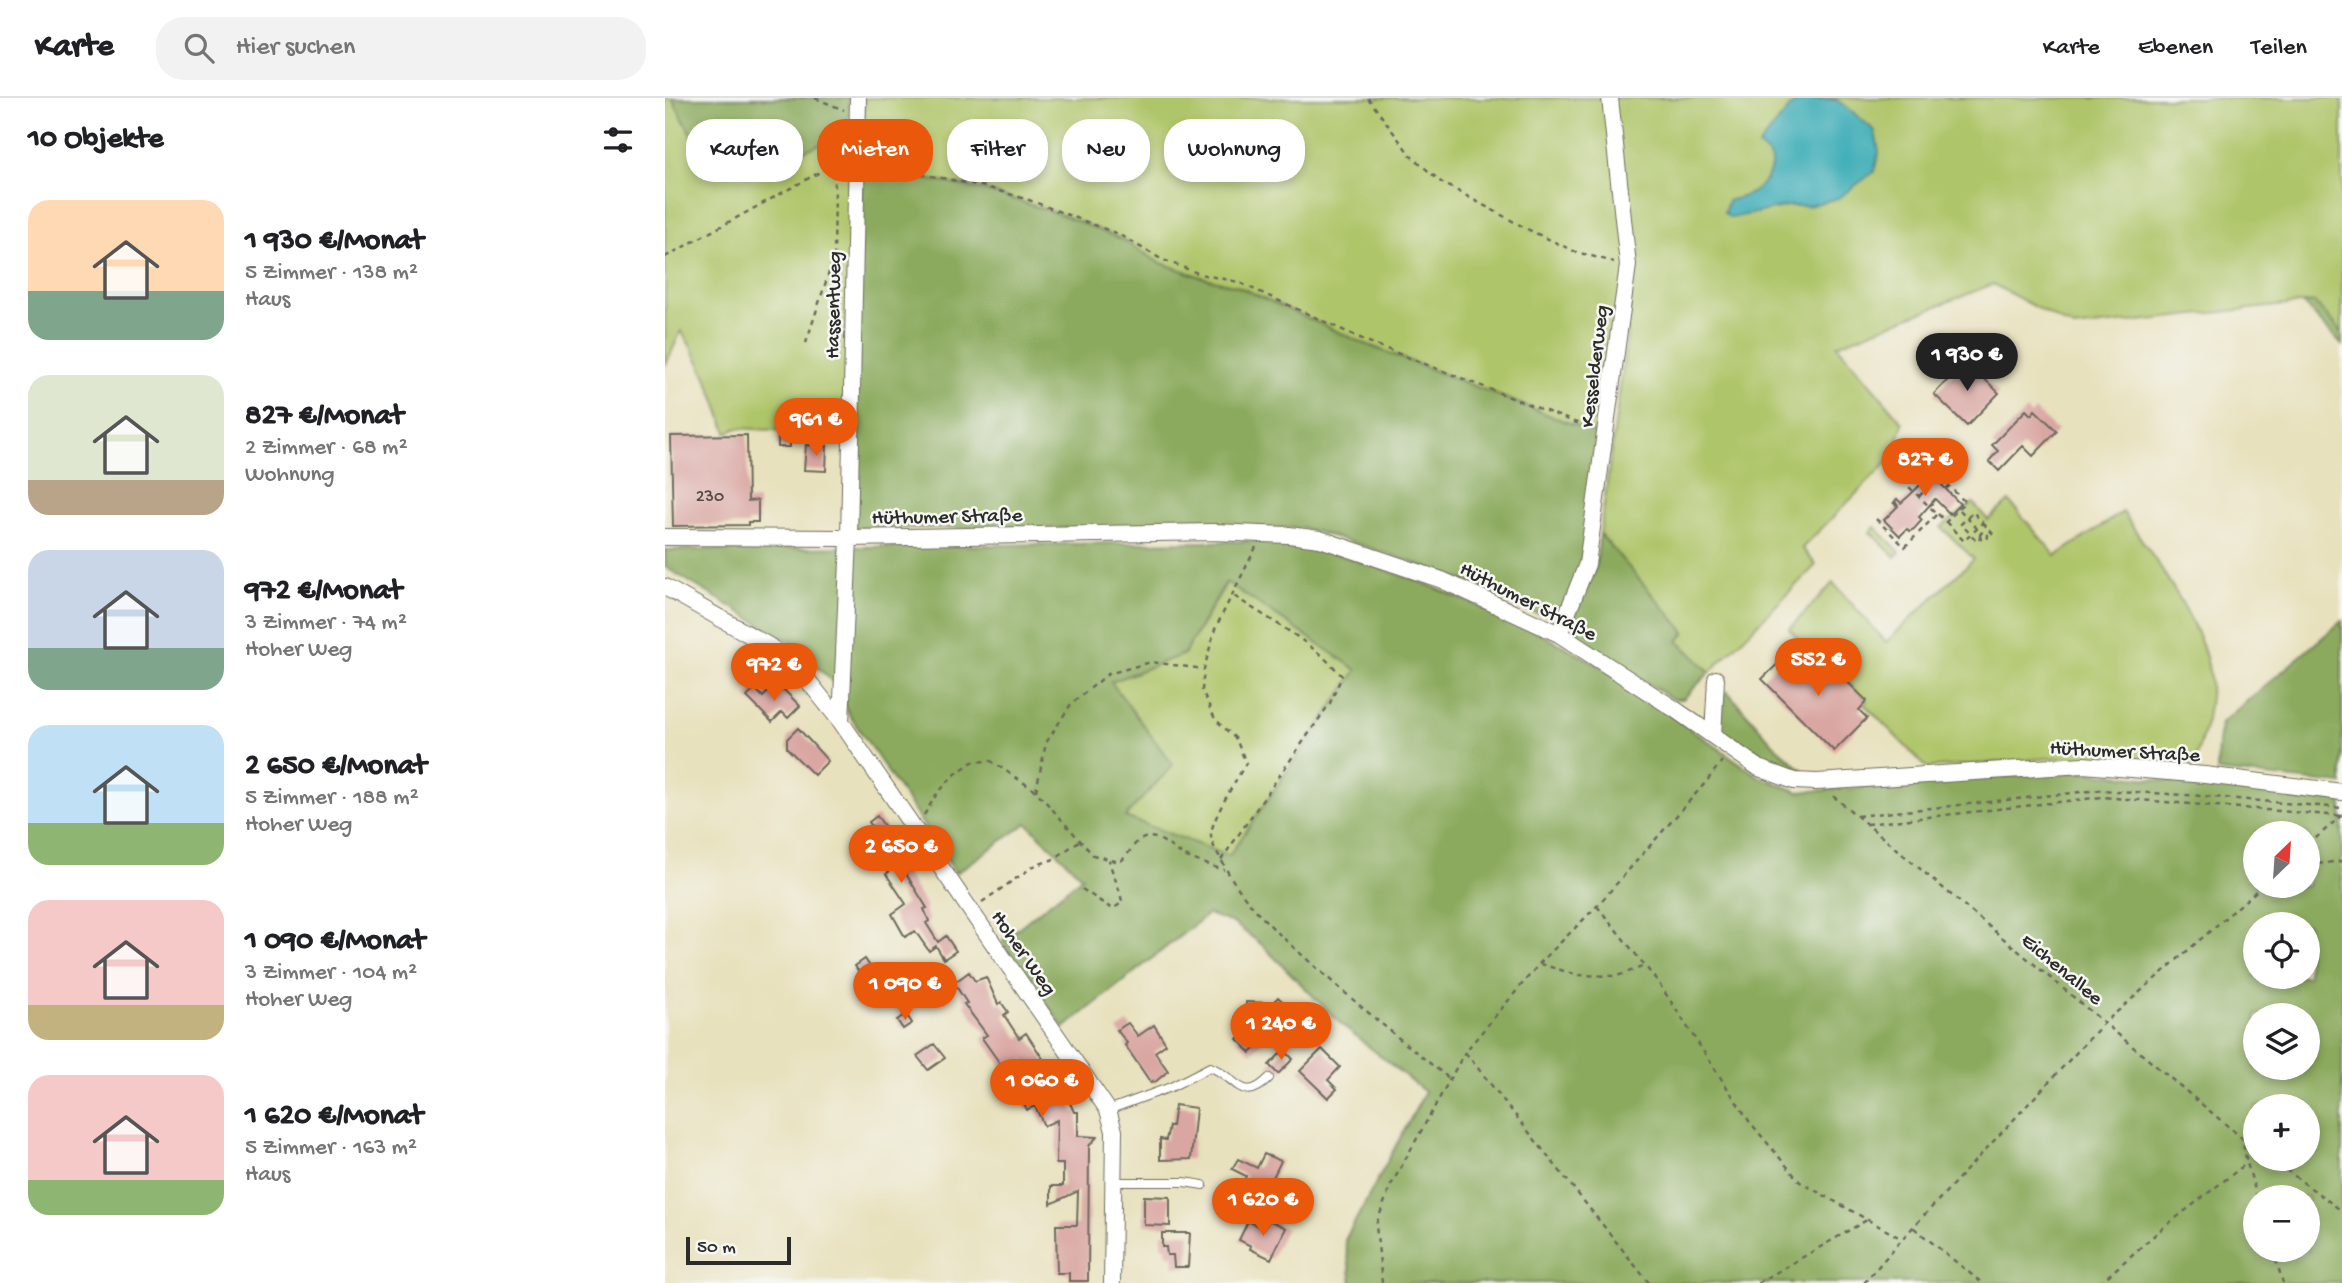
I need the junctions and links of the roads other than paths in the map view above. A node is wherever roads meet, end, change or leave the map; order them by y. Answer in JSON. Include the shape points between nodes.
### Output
{"nodes":[{"id":1,"x":858,"y":98,"type":"edge"},
{"id":2,"x":1610,"y":98,"type":"edge"},
{"id":3,"x":665,"y":537,"type":"edge"},
{"id":4,"x":849,"y":538,"type":"junction"},
{"id":5,"x":665,"y":587,"type":"edge"},
{"id":6,"x":1559,"y":634,"type":"junction"},
{"id":7,"x":1716,"y":679,"type":"dead end"},
{"id":8,"x":841,"y":722,"type":"junction"},
{"id":9,"x":1713,"y":736,"type":"junction"},
{"id":10,"x":2342,"y":792,"type":"edge"},
{"id":11,"x":1269,"y":1078,"type":"dead end"},
{"id":12,"x":1108,"y":1110,"type":"junction"},
{"id":13,"x":1113,"y":1182,"type":"junction"},
{"id":14,"x":1203,"y":1185,"type":"dead end"},
{"id":15,"x":1112,"y":1283,"type":"edge"}],
"edges":[{"from":1,"to":4,"type":"street","name":"Hassentweg"},
{"from":2,"to":6,"type":"street","name":"Kesselderweg","via":[[1628,265],[1587,564]]},
{"from":3,"to":4,"type":"street","name":"Hüthumer Straße"},
{"from":4,"to":6,"type":"street","name":"Hüthumer Straße","via":[[1214,532],[1320,539],[1442,580]]},
{"from":4,"to":8,"type":"street","name":"Hassentweg"},
{"from":5,"to":8,"type":"street","name":"Hoher Weg","via":[[797,667]]},
{"from":6,"to":9,"type":"street","name":"Hüthumer Straße"},
{"from":7,"to":9,"type":"street"},
{"from":8,"to":12,"type":"street","name":"Hoher Weg"},
{"from":9,"to":10,"type":"street","name":"Hüthumer Straße","via":[[1759,768],[1794,781],[2083,765]]},
{"from":11,"to":12,"type":"lane","via":[[1251,1091],[1210,1067]]},
{"from":12,"to":13,"type":"street","name":"Hoher Weg","via":[[1114,1131]]},
{"from":13,"to":14,"type":"lane"},
{"from":13,"to":15,"type":"street","name":"Hoher Weg"}]}
